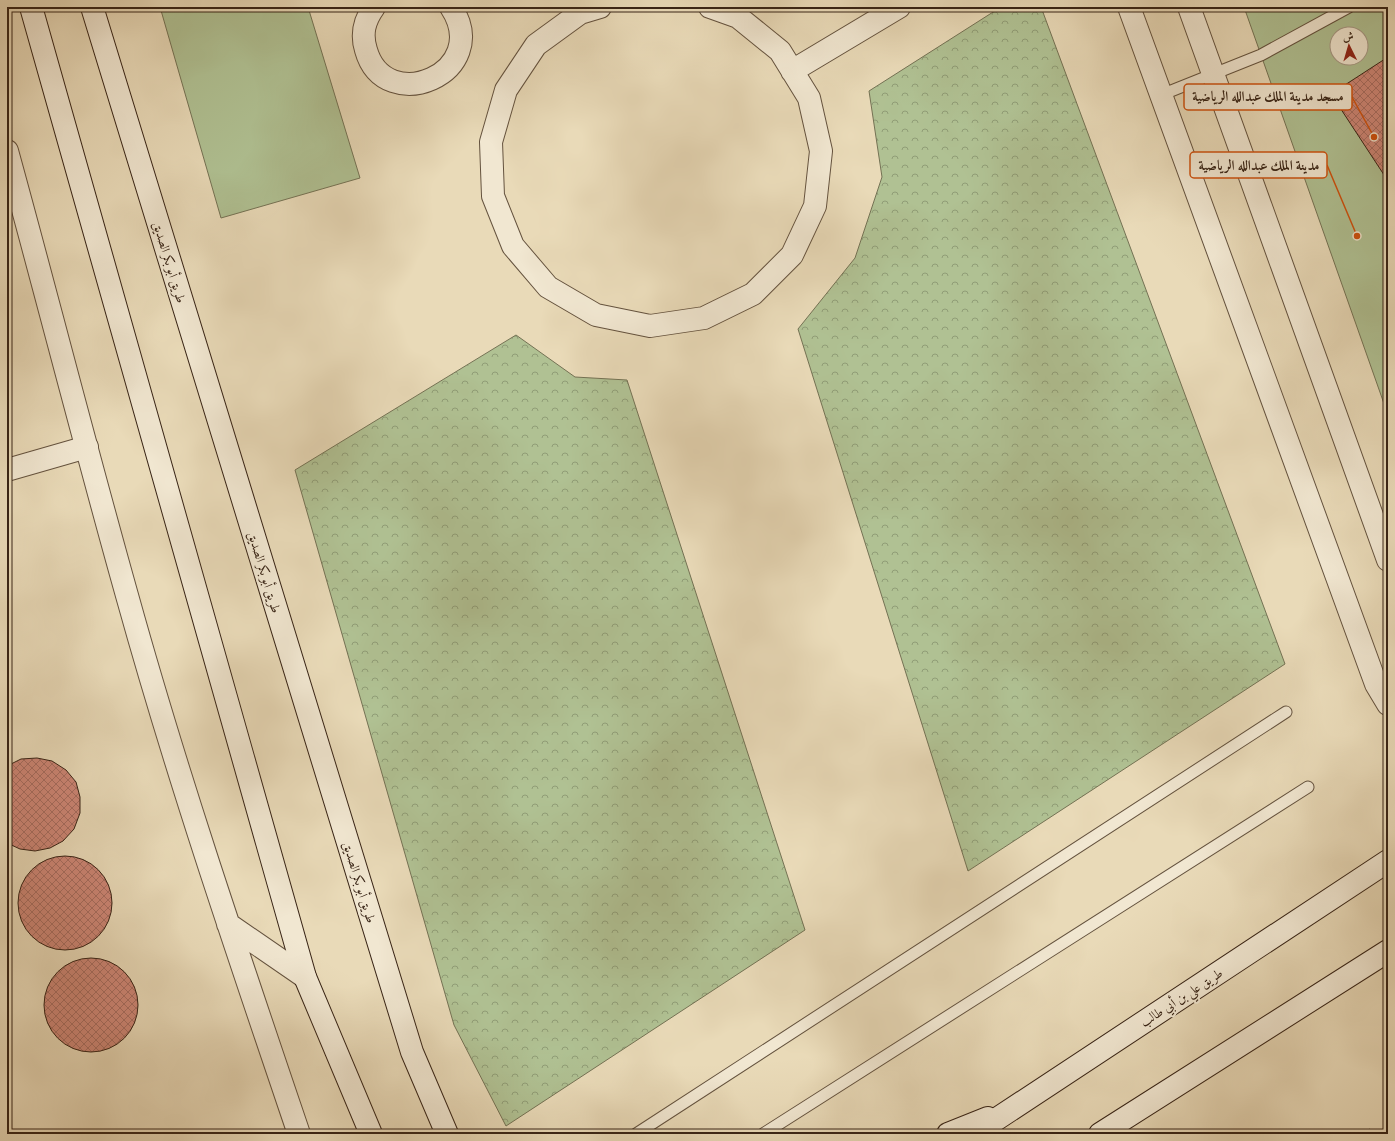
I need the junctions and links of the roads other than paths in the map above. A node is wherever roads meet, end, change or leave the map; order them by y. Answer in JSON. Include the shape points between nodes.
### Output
{"nodes":[{"id":1,"x":31,"y":7,"type":"edge"},
{"id":2,"x":92,"y":7,"type":"edge"},
{"id":3,"x":374,"y":7,"type":"edge"},
{"id":4,"x":451,"y":7,"type":"edge"},
{"id":5,"x":600,"y":7,"type":"edge"},
{"id":6,"x":710,"y":7,"type":"edge"},
{"id":7,"x":898,"y":7,"type":"edge"},
{"id":8,"x":1129,"y":7,"type":"edge"},
{"id":9,"x":1189,"y":7,"type":"edge"},
{"id":10,"x":1349,"y":7,"type":"edge"},
{"id":11,"x":792,"y":71,"type":"junction"},
{"id":12,"x":1212,"y":73,"type":"junction"},
{"id":13,"x":1161,"y":95,"type":"junction"},
{"id":14,"x":7,"y":151,"type":"edge"},
{"id":15,"x":87,"y":447,"type":"junction"},
{"id":16,"x":7,"y":470,"type":"edge"},
{"id":17,"x":1388,"y":560,"type":"edge"},
{"id":18,"x":1388,"y":704,"type":"edge"},
{"id":19,"x":1286,"y":712,"type":"dead end"},
{"id":20,"x":1308,"y":787,"type":"dead end"},
{"id":21,"x":1388,"y":861,"type":"edge"},
{"id":22,"x":228,"y":924,"type":"junction"},
{"id":23,"x":1388,"y":951,"type":"edge"},
{"id":24,"x":305,"y":977,"type":"junction"},
{"id":25,"x":1013,"y":1108,"type":"junction"},
{"id":26,"x":298,"y":1134,"type":"edge"},
{"id":27,"x":370,"y":1134,"type":"edge"},
{"id":28,"x":447,"y":1134,"type":"edge"},
{"id":29,"x":636,"y":1134,"type":"edge"},
{"id":30,"x":763,"y":1134,"type":"edge"},
{"id":31,"x":948,"y":1134,"type":"edge"},
{"id":32,"x":974,"y":1134,"type":"edge"},
{"id":33,"x":1100,"y":1134,"type":"edge"}],
"edges":[{"from":1,"to":24,"type":"street"},
{"from":2,"to":28,"type":"street","name":"طريق أبو بكر الصديق","via":[[410,1044]]},
{"from":3,"to":4,"type":"street","via":[[364,29],[364,43],[368,56],[375,68],[386,77],[398,83],[412,84],[426,83],[439,77],[457,56],[461,43],[461,29]]},
{"from":5,"to":11,"type":"street","via":[[580,13],[536,45],[506,90],[491,142],[493,196],[514,246],[548,287],[596,315],[650,326],[704,318],[753,294],[792,255],[815,206],[821,151],[809,98]]},
{"from":6,"to":11,"type":"street","via":[[738,17],[780,52]]},
{"from":7,"to":11,"type":"street"},
{"from":8,"to":13,"type":"street"},
{"from":9,"to":12,"type":"street"},
{"from":10,"to":12,"type":"lane","via":[[1261,55]]},
{"from":12,"to":13,"type":"lane"},
{"from":12,"to":17,"type":"street"},
{"from":13,"to":18,"type":"street","via":[[1376,684]]},
{"from":14,"to":15,"type":"street"},
{"from":15,"to":16,"type":"street"},
{"from":15,"to":22,"type":"street","via":[[132,615]]},
{"from":19,"to":29,"type":"lane"},
{"from":20,"to":30,"type":"lane"},
{"from":21,"to":25,"type":"street","name":"طريق علي بن أبي طالب"},
{"from":22,"to":24,"type":"street"},
{"from":22,"to":26,"type":"street"},
{"from":23,"to":33,"type":"street"},
{"from":24,"to":27,"type":"street"},
{"from":25,"to":31,"type":"street"},
{"from":25,"to":32,"type":"street","name":"طريق علي بن أبي طالب"}]}
